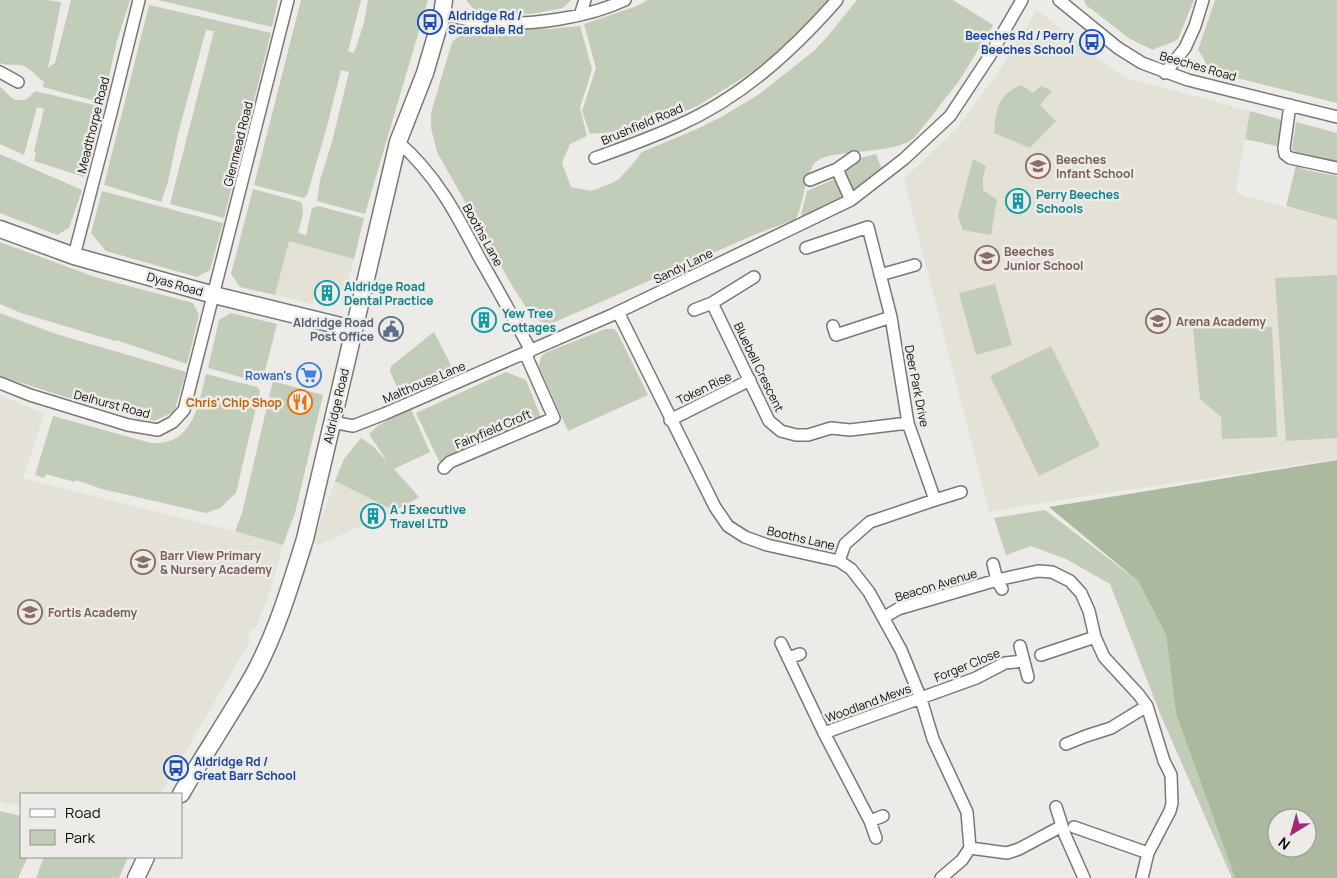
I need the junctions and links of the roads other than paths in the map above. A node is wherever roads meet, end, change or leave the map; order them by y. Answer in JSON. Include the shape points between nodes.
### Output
{"nodes":[{"id":1,"x":138,"y":0,"type":"edge"},
{"id":2,"x":288,"y":0,"type":"edge"},
{"id":3,"x":585,"y":0,"type":"edge"},
{"id":4,"x":625,"y":0,"type":"edge"},
{"id":5,"x":837,"y":0,"type":"edge"},
{"id":6,"x":1022,"y":0,"type":"edge"},
{"id":7,"x":1059,"y":0,"type":"edge"},
{"id":8,"x":1203,"y":0,"type":"edge"},
{"id":9,"x":443,"y":7,"type":"edge"},
{"id":10,"x":580,"y":15,"type":"junction"},
{"id":11,"x":0,"y":72,"type":"edge"},
{"id":12,"x":1165,"y":73,"type":"junction"},
{"id":13,"x":18,"y":82,"type":"dead end"},
{"id":14,"x":1290,"y":105,"type":"junction"},
{"id":15,"x":1337,"y":117,"type":"edge"},
{"id":16,"x":398,"y":142,"type":"junction"},
{"id":17,"x":854,"y":157,"type":"dead end"},
{"id":18,"x":596,"y":158,"type":"dead end"},
{"id":19,"x":1337,"y":168,"type":"edge"},
{"id":20,"x":837,"y":169,"type":"junction"},
{"id":21,"x":810,"y":180,"type":"dead end"},
{"id":22,"x":852,"y":200,"type":"junction"},
{"id":23,"x":0,"y":229,"type":"edge"},
{"id":24,"x":806,"y":248,"type":"dead end"},
{"id":25,"x":74,"y":256,"type":"junction"},
{"id":26,"x":915,"y":265,"type":"dead end"},
{"id":27,"x":880,"y":275,"type":"junction"},
{"id":28,"x":754,"y":277,"type":"dead end"},
{"id":29,"x":214,"y":295,"type":"junction"},
{"id":30,"x":712,"y":303,"type":"junction"},
{"id":31,"x":694,"y":310,"type":"dead end"},
{"id":32,"x":618,"y":312,"type":"junction"},
{"id":33,"x":891,"y":317,"type":"junction"},
{"id":34,"x":353,"y":328,"type":"junction"},
{"id":35,"x":836,"y":336,"type":"dead end"},
{"id":36,"x":528,"y":352,"type":"junction"},
{"id":37,"x":750,"y":380,"type":"junction"},
{"id":38,"x":0,"y":383,"type":"edge"},
{"id":39,"x":554,"y":418,"type":"joint"},
{"id":40,"x":670,"y":420,"type":"junction"},
{"id":41,"x":332,"y":422,"type":"junction"},
{"id":42,"x":908,"y":423,"type":"junction"},
{"id":43,"x":444,"y":468,"type":"dead end"},
{"id":44,"x":961,"y":492,"type":"dead end"},
{"id":45,"x":935,"y":500,"type":"junction"},
{"id":46,"x":838,"y":560,"type":"junction"},
{"id":47,"x":993,"y":564,"type":"dead end"},
{"id":48,"x":1000,"y":585,"type":"junction"},
{"id":49,"x":883,"y":618,"type":"junction"},
{"id":50,"x":1095,"y":637,"type":"junction"},
{"id":51,"x":781,"y":643,"type":"dead end"},
{"id":52,"x":1020,"y":646,"type":"dead end"},
{"id":53,"x":800,"y":654,"type":"dead end"},
{"id":54,"x":1041,"y":655,"type":"dead end"},
{"id":55,"x":788,"y":658,"type":"junction"},
{"id":56,"x":1024,"y":661,"type":"junction"},
{"id":57,"x":1028,"y":677,"type":"dead end"},
{"id":58,"x":921,"y":699,"type":"junction"},
{"id":59,"x":1147,"y":706,"type":"junction"},
{"id":60,"x":824,"y":733,"type":"junction"},
{"id":61,"x":1066,"y":744,"type":"dead end"},
{"id":62,"x":182,"y":793,"type":"edge"},
{"id":63,"x":1056,"y":807,"type":"dead end"},
{"id":64,"x":883,"y":816,"type":"dead end"},
{"id":65,"x":870,"y":821,"type":"junction"},
{"id":66,"x":1062,"y":826,"type":"junction"},
{"id":67,"x":1074,"y":826,"type":"dead end"},
{"id":68,"x":876,"y":838,"type":"dead end"},
{"id":69,"x":970,"y":848,"type":"junction"},
{"id":70,"x":1148,"y":853,"type":"junction"},
{"id":71,"x":146,"y":858,"type":"edge"},
{"id":72,"x":136,"y":878,"type":"edge"},
{"id":73,"x":941,"y":878,"type":"edge"},
{"id":74,"x":1084,"y":878,"type":"edge"},
{"id":75,"x":1142,"y":878,"type":"edge"}],
"edges":[{"from":1,"to":25,"type":"street","name":"Meadthorpe Road"},
{"from":2,"to":29,"type":"street","name":"Glenmead Road"},
{"from":3,"to":10,"type":"street"},
{"from":4,"to":10,"type":"street"},
{"from":5,"to":18,"type":"street","name":"Brushfield Road","via":[[774,65],[736,94],[678,126]]},
{"from":6,"to":22,"type":"street","name":"Sandy Lane","via":[[950,116],[904,159]]},
{"from":7,"to":12,"type":"street","name":"Beeches Road","via":[[1118,48],[1142,64]]},
{"from":8,"to":12,"type":"street","via":[[1185,48]]},
{"from":9,"to":10,"type":"street","via":[[491,23],[533,22]]},
{"from":9,"to":16,"type":"street","name":"Aldridge Road","via":[[425,72]]},
{"from":11,"to":13,"type":"street"},
{"from":12,"to":14,"type":"street","name":"Beeches Road"},
{"from":14,"to":15,"type":"street","name":"Beeches Road"},
{"from":14,"to":19,"type":"street","via":[[1285,154],[1290,158]]},
{"from":16,"to":34,"type":"street","name":"Aldridge Road"},
{"from":16,"to":36,"type":"street","name":"Booths Lane","via":[[432,177],[455,213]]},
{"from":17,"to":20,"type":"street"},
{"from":20,"to":21,"type":"street"},
{"from":20,"to":22,"type":"street"},
{"from":22,"to":32,"type":"street","name":"Sandy Lane"},
{"from":23,"to":25,"type":"street","name":"Dyas Road"},
{"from":24,"to":27,"type":"street","name":"Deer Park Drive","via":[[868,227]]},
{"from":25,"to":29,"type":"street","name":"Dyas Road"},
{"from":26,"to":27,"type":"street"},
{"from":27,"to":33,"type":"street","name":"Deer Park Drive"},
{"from":28,"to":30,"type":"street"},
{"from":29,"to":34,"type":"street","name":"Dyas Road"},
{"from":29,"to":38,"type":"street","name":"Delhurst Road","via":[[184,410],[173,422],[158,430],[128,425]]},
{"from":30,"to":31,"type":"street"},
{"from":30,"to":37,"type":"street","name":"Bluebell Crescent"},
{"from":32,"to":36,"type":"street","name":"Sandy Lane"},
{"from":32,"to":40,"type":"street","name":"Booths Lane"},
{"from":33,"to":35,"type":"street"},
{"from":33,"to":42,"type":"street","name":"Deer Park Drive"},
{"from":34,"to":41,"type":"street","name":"Aldridge Road"},
{"from":36,"to":39,"type":"street","name":"Booths Lane"},
{"from":36,"to":41,"type":"street","name":"Malthouse Lane","via":[[353,426]]},
{"from":37,"to":40,"type":"street","name":"Token Rise"},
{"from":37,"to":42,"type":"street","name":"Bluebell Crescent","via":[[770,421],[781,431],[808,435],[831,428],[850,430]]},
{"from":39,"to":43,"type":"street","name":"Fairyfield Croft","via":[[450,462]]},
{"from":40,"to":46,"type":"street","name":"Booths Lane","via":[[728,526],[767,545]]},
{"from":41,"to":62,"type":"street","name":"Aldridge Road","via":[[305,539],[273,632],[254,673]]},
{"from":42,"to":45,"type":"street","name":"Deer Park Drive"},
{"from":44,"to":45,"type":"street"},
{"from":45,"to":46,"type":"street","via":[[870,522],[844,544]]},
{"from":46,"to":49,"type":"street","name":"Booths Lane","via":[[852,569],[870,592]]},
{"from":47,"to":48,"type":"street","name":"Beacon Avenue"},
{"from":48,"to":49,"type":"street","name":"Beacon Avenue","via":[[898,609]]},
{"from":48,"to":50,"type":"street","via":[[1038,571],[1052,572],[1070,581],[1081,593]]},
{"from":49,"to":58,"type":"street","name":"Booths Lane","via":[[901,650]]},
{"from":50,"to":54,"type":"street"},
{"from":50,"to":59,"type":"street","via":[[1104,657]]},
{"from":51,"to":55,"type":"street","name":"Woodland Mews"},
{"from":52,"to":56,"type":"street"},
{"from":53,"to":55,"type":"street"},
{"from":55,"to":60,"type":"street","name":"Woodland Mews"},
{"from":56,"to":57,"type":"street"},
{"from":56,"to":58,"type":"street","name":"Forger Close","via":[[1005,663]]},
{"from":58,"to":60,"type":"street","name":"Woodland Mews"},
{"from":58,"to":69,"type":"street","name":"Booths Lane","via":[[933,739],[967,812]]},
{"from":59,"to":61,"type":"street","via":[[1111,728]]},
{"from":59,"to":70,"type":"street","via":[[1171,775],[1172,803]]},
{"from":60,"to":65,"type":"street","name":"Woodland Mews"},
{"from":63,"to":66,"type":"street"},
{"from":64,"to":65,"type":"street"},
{"from":65,"to":68,"type":"street","name":"Woodland Mews"},
{"from":66,"to":69,"type":"street","via":[[1008,853]]},
{"from":66,"to":74,"type":"street"},
{"from":67,"to":70,"type":"street"},
{"from":69,"to":73,"type":"street","via":[[962,860]]},
{"from":70,"to":75,"type":"street"},
{"from":71,"to":72,"type":"street"}]}
